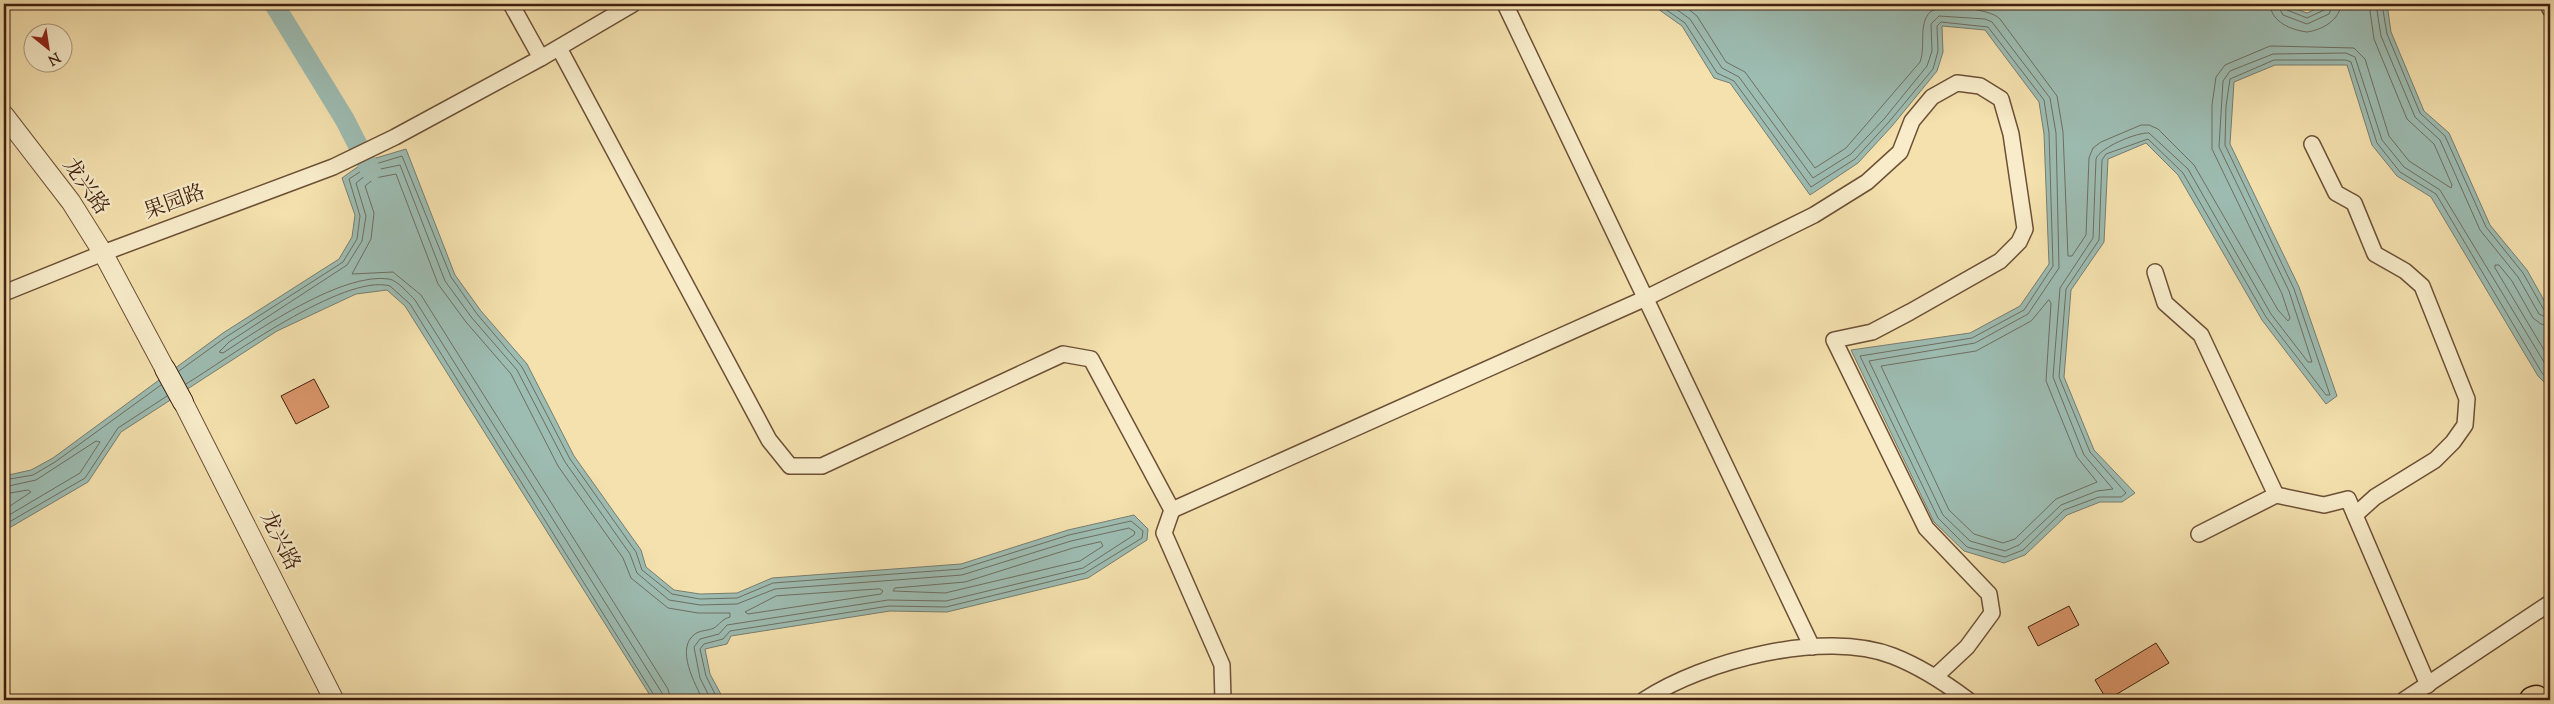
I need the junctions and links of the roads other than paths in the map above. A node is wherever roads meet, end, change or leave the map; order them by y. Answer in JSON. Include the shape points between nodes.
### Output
{"nodes":[{"id":1,"x":511,"y":4,"type":"edge"},
{"id":2,"x":633,"y":4,"type":"edge"},
{"id":3,"x":1505,"y":4,"type":"edge"},
{"id":4,"x":2548,"y":4,"type":"edge"},
{"id":5,"x":2550,"y":9,"type":"edge"},
{"id":6,"x":559,"y":48,"type":"junction"},
{"id":7,"x":540,"y":58,"type":"junction"},
{"id":8,"x":4,"y":115,"type":"edge"},
{"id":9,"x":2312,"y":144,"type":"dead end"},
{"id":10,"x":103,"y":253,"type":"junction"},
{"id":11,"x":2154,"y":272,"type":"dead end"},
{"id":12,"x":4,"y":293,"type":"edge"},
{"id":13,"x":1646,"y":298,"type":"junction"},
{"id":14,"x":166,"y":369,"type":"joint"},
{"id":15,"x":183,"y":402,"type":"joint"},
{"id":16,"x":2276,"y":495,"type":"junction"},
{"id":17,"x":1172,"y":510,"type":"junction"},
{"id":18,"x":2355,"y":515,"type":"junction"},
{"id":19,"x":2199,"y":534,"type":"dead end"},
{"id":20,"x":2550,"y":604,"type":"edge"},
{"id":21,"x":1812,"y":648,"type":"junction"},
{"id":22,"x":1936,"y":676,"type":"junction"},
{"id":23,"x":2428,"y":684,"type":"junction"},
{"id":24,"x":1217,"y":699,"type":"edge"},
{"id":25,"x":334,"y":700,"type":"edge"},
{"id":26,"x":1644,"y":700,"type":"edge"},
{"id":27,"x":1968,"y":700,"type":"edge"},
{"id":28,"x":2404,"y":700,"type":"edge"}],
"edges":[{"from":1,"to":7,"type":"street"},
{"from":2,"to":6,"type":"street","name":"果园路"},
{"from":3,"to":13,"type":"street"},
{"from":4,"to":5,"type":"street"},
{"from":6,"to":7,"type":"street","name":"果园路"},
{"from":6,"to":17,"type":"street","via":[[769,440],[790,466],[822,466],[1063,354],[1091,359]]},
{"from":7,"to":10,"type":"street","name":"果园路","via":[[334,167]]},
{"from":8,"to":10,"type":"street","name":"龙兴路","via":[[71,202]]},
{"from":9,"to":18,"type":"street","via":[[2336,193],[2354,203],[2375,254],[2422,286],[2467,399],[2466,425],[2435,460],[2375,497]]},
{"from":10,"to":12,"type":"street","name":"果园路"},
{"from":10,"to":14,"type":"street","name":"龙兴路"},
{"from":11,"to":16,"type":"street","via":[[2164,303],[2201,335]]},
{"from":13,"to":17,"type":"street"},
{"from":13,"to":21,"type":"street"},
{"from":13,"to":22,"type":"street","via":[[1814,215],[1867,182],[1900,152],[1912,121],[1932,97],[1957,83],[1980,86],[2001,99],[2011,134],[2025,229],[2020,242],[2000,261],[1903,316],[1872,332],[1834,340],[1926,528],[1989,594],[1992,614],[1967,647]]},
{"from":14,"to":15,"type":"main road"},
{"from":15,"to":25,"type":"street","name":"龙兴路"},
{"from":16,"to":18,"type":"street","via":[[2324,505],[2348,499]]},
{"from":16,"to":19,"type":"street"},
{"from":17,"to":24,"type":"street","via":[[1164,533],[1222,665]]},
{"from":18,"to":23,"type":"street"},
{"from":20,"to":23,"type":"street"},
{"from":21,"to":22,"type":"street","via":[[1852,647],[1891,655]]},
{"from":21,"to":26,"type":"street","via":[[1795,648],[1712,666]]},
{"from":22,"to":27,"type":"street"},
{"from":23,"to":28,"type":"street"}]}
